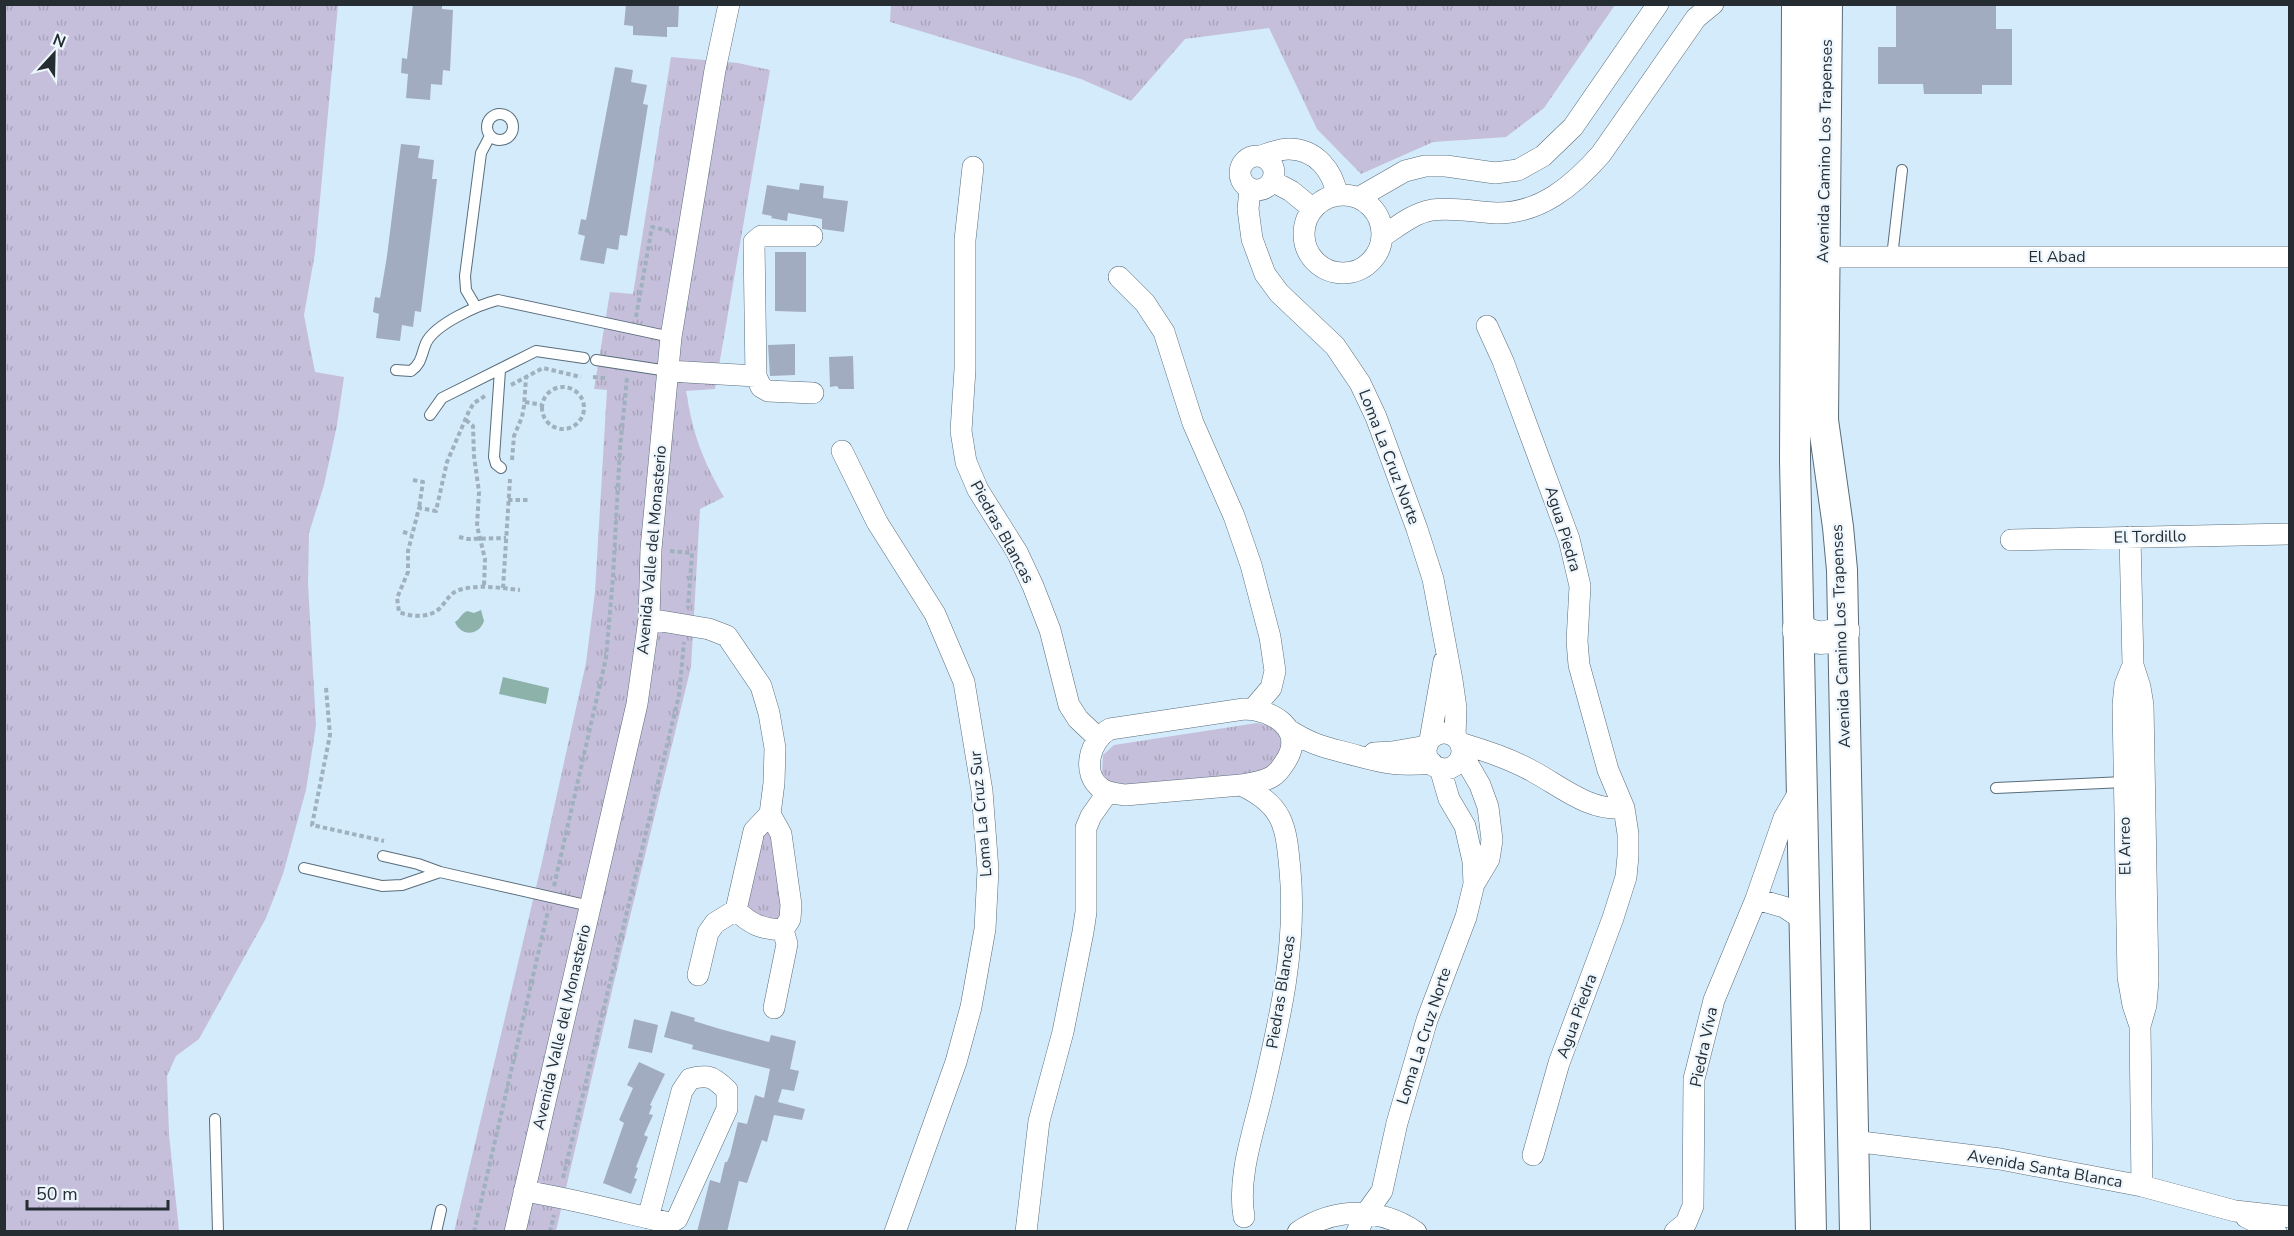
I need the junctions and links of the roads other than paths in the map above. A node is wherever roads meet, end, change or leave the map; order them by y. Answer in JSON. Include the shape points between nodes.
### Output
{"nodes":[{"id":1,"x":729,"y":4,"type":"edge"},
{"id":2,"x":1658,"y":4,"type":"edge"},
{"id":3,"x":1713,"y":4,"type":"edge"},
{"id":4,"x":1797,"y":4,"type":"edge"},
{"id":5,"x":1827,"y":4,"type":"edge"},
{"id":6,"x":490,"y":136,"type":"dead end"},
{"id":7,"x":1261,"y":156,"type":"junction"},
{"id":8,"x":973,"y":167,"type":"dead end"},
{"id":9,"x":1902,"y":170,"type":"dead end"},
{"id":10,"x":1272,"y":181,"type":"junction"},
{"id":11,"x":1250,"y":190,"type":"junction"},
{"id":12,"x":1337,"y":195,"type":"junction"},
{"id":13,"x":1358,"y":198,"type":"junction"},
{"id":14,"x":1313,"y":209,"type":"junction"},
{"id":15,"x":812,"y":236,"type":"dead end"},
{"id":16,"x":1383,"y":236,"type":"junction"},
{"id":17,"x":1824,"y":257,"type":"junction"},
{"id":18,"x":1892,"y":257,"type":"junction"},
{"id":19,"x":2289,"y":258,"type":"edge"},
{"id":20,"x":1119,"y":277,"type":"dead end"},
{"id":21,"x":476,"y":307,"type":"junction"},
{"id":22,"x":1486,"y":326,"type":"dead end"},
{"id":23,"x":671,"y":337,"type":"junction"},
{"id":24,"x":584,"y":358,"type":"dead end"},
{"id":25,"x":596,"y":360,"type":"dead end"},
{"id":26,"x":396,"y":370,"type":"dead end"},
{"id":27,"x":500,"y":370,"type":"junction"},
{"id":28,"x":668,"y":371,"type":"junction"},
{"id":29,"x":756,"y":376,"type":"junction"},
{"id":30,"x":813,"y":393,"type":"dead end"},
{"id":31,"x":430,"y":415,"type":"dead end"},
{"id":32,"x":842,"y":451,"type":"dead end"},
{"id":33,"x":507,"y":466,"type":"road end"},
{"id":34,"x":2289,"y":534,"type":"edge"},
{"id":35,"x":2130,"y":537,"type":"junction"},
{"id":36,"x":2011,"y":540,"type":"dead end"},
{"id":37,"x":649,"y":619,"type":"junction"},
{"id":38,"x":1799,"y":630,"type":"junction"},
{"id":39,"x":1843,"y":631,"type":"junction"},
{"id":40,"x":1446,"y":651,"type":"junction"},
{"id":41,"x":2133,"y":665,"type":"junction"},
{"id":42,"x":1275,"y":670,"type":"junction"},
{"id":43,"x":1253,"y":709,"type":"junction"},
{"id":44,"x":1287,"y":728,"type":"junction"},
{"id":45,"x":1098,"y":738,"type":"junction"},
{"id":46,"x":1459,"y":745,"type":"junction"},
{"id":47,"x":1331,"y":751,"type":"junction"},
{"id":48,"x":1432,"y":754,"type":"junction"},
{"id":49,"x":1284,"y":764,"type":"junction"},
{"id":50,"x":2124,"y":782,"type":"junction"},
{"id":51,"x":1242,"y":785,"type":"junction"},
{"id":52,"x":1801,"y":788,"type":"junction"},
{"id":53,"x":1996,"y":788,"type":"dead end"},
{"id":54,"x":1108,"y":792,"type":"junction"},
{"id":55,"x":1624,"y":808,"type":"junction"},
{"id":56,"x":770,"y":814,"type":"junction"},
{"id":57,"x":1280,"y":817,"type":"junction"},
{"id":58,"x":383,"y":856,"type":"dead end"},
{"id":59,"x":304,"y":867,"type":"dead end"},
{"id":60,"x":440,"y":872,"type":"junction"},
{"id":61,"x":1474,"y":884,"type":"junction"},
{"id":62,"x":1756,"y":899,"type":"junction"},
{"id":63,"x":590,"y":906,"type":"junction"},
{"id":64,"x":736,"y":910,"type":"junction"},
{"id":65,"x":1804,"y":920,"type":"junction"},
{"id":66,"x":783,"y":930,"type":"junction"},
{"id":67,"x":698,"y":975,"type":"dead end"},
{"id":68,"x":774,"y":1008,"type":"dead end"},
{"id":69,"x":2140,"y":1026,"type":"junction"},
{"id":70,"x":215,"y":1119,"type":"dead end"},
{"id":71,"x":1853,"y":1141,"type":"junction"},
{"id":72,"x":1533,"y":1155,"type":"dead end"},
{"id":73,"x":2142,"y":1186,"type":"junction"},
{"id":74,"x":524,"y":1191,"type":"junction"},
{"id":75,"x":1382,"y":1191,"type":"junction"},
{"id":76,"x":441,"y":1210,"type":"dead end"},
{"id":77,"x":2235,"y":1211,"type":"junction"},
{"id":78,"x":1367,"y":1212,"type":"junction"},
{"id":79,"x":1244,"y":1217,"type":"dead end"},
{"id":80,"x":2289,"y":1217,"type":"edge"},
{"id":81,"x":648,"y":1218,"type":"junction"},
{"id":82,"x":1395,"y":1226,"type":"edge"},
{"id":83,"x":218,"y":1232,"type":"edge"},
{"id":84,"x":436,"y":1232,"type":"edge"},
{"id":85,"x":515,"y":1232,"type":"edge"},
{"id":86,"x":895,"y":1232,"type":"edge"},
{"id":87,"x":1026,"y":1232,"type":"edge"},
{"id":88,"x":1298,"y":1232,"type":"edge"},
{"id":89,"x":1357,"y":1232,"type":"edge"},
{"id":90,"x":1416,"y":1232,"type":"edge"},
{"id":91,"x":1676,"y":1232,"type":"edge"},
{"id":92,"x":1810,"y":1232,"type":"edge"},
{"id":93,"x":1855,"y":1232,"type":"edge"},
{"id":94,"x":2276,"y":1232,"type":"edge"}],
"edges":[{"from":1,"to":23,"type":"street","name":"Avenida Valle del Monasterio"},
{"from":2,"to":13,"type":"street","via":[[1573,127],[1543,156],[1518,170],[1495,173],[1425,166],[1405,171]]},
{"from":3,"to":16,"type":"street","via":[[1696,18],[1601,154],[1585,173],[1551,199],[1515,212],[1430,210]]},
{"from":4,"to":38,"type":"main road","name":"Avenida Camino Los Trapenses","via":[[1795,460]]},
{"from":5,"to":17,"type":"main road","name":"Avenida Camino Los Trapenses"},
{"from":6,"to":21,"type":"lane","via":[[481,153],[465,276],[466,290]]},
{"from":7,"to":10,"type":"street","via":[[1272,164]]},
{"from":7,"to":11,"type":"street","via":[[1246,159],[1240,169],[1240,180]]},
{"from":7,"to":12,"type":"street","via":[[1281,150],[1302,151],[1330,171]]},
{"from":8,"to":45,"type":"street","name":"Piedras Blancas","via":[[965,240],[961,431],[966,462],[1033,586],[1050,630],[1069,705]]},
{"from":9,"to":18,"type":"lane"},
{"from":10,"to":11,"type":"street","via":[[1265,188]]},
{"from":10,"to":14,"type":"street"},
{"from":11,"to":40,"type":"street","name":"Loma La Cruz Norte","via":[[1252,239],[1264,274],[1335,346],[1368,400],[1426,554]]},
{"from":12,"to":13,"type":"street"},
{"from":12,"to":14,"type":"street"},
{"from":13,"to":16,"type":"street","via":[[1375,211]]},
{"from":14,"to":16,"type":"street","via":[[1305,225],[1306,248],[1317,263],[1333,272],[1347,273],[1364,267],[1375,258]]},
{"from":15,"to":29,"type":"street","via":[[761,236],[754,242]]},
{"from":17,"to":18,"type":"street","name":"El Abad"},
{"from":17,"to":39,"type":"main road","name":"Avenida Camino Los Trapenses","via":[[1823,420],[1838,527]]},
{"from":18,"to":19,"type":"street","name":"El Abad"},
{"from":20,"to":42,"type":"street","via":[[1145,303],[1164,332],[1193,423],[1251,565]]},
{"from":21,"to":23,"type":"lane","via":[[498,300]]},
{"from":21,"to":26,"type":"lane","via":[[433,334],[418,366],[411,372]]},
{"from":22,"to":55,"type":"street","name":"Agua Piedra","via":[[1503,361],[1569,538],[1580,586],[1576,641],[1579,665],[1608,770]]},
{"from":23,"to":28,"type":"street","name":"Avenida Valle del Monasterio"},
{"from":24,"to":27,"type":"lane","via":[[536,351]]},
{"from":25,"to":28,"type":"lane"},
{"from":27,"to":31,"type":"lane","via":[[442,398]]},
{"from":27,"to":33,"type":"lane","via":[[494,457],[496,464]]},
{"from":28,"to":29,"type":"street"},
{"from":28,"to":37,"type":"street","name":"Avenida Valle del Monasterio","via":[[651,549]]},
{"from":29,"to":30,"type":"street","via":[[768,391]]},
{"from":32,"to":86,"type":"street","name":"Loma La Cruz Sur","via":[[877,522],[935,614],[964,682],[982,791],[988,870],[985,929],[971,1007],[956,1062]]},
{"from":34,"to":35,"type":"street","name":"El Tordillo"},
{"from":35,"to":36,"type":"street","name":"El Tordillo"},
{"from":35,"to":41,"type":"street","name":"El Arreo"},
{"from":37,"to":56,"type":"street","via":[[710,628],[727,636],[761,686],[775,748]]},
{"from":37,"to":63,"type":"street","name":"Avenida Valle del Monasterio","via":[[637,704]]},
{"from":38,"to":39,"type":"main road","via":[[1823,638]]},
{"from":38,"to":52,"type":"main road","name":"Avenida Camino Los Trapenses"},
{"from":39,"to":71,"type":"main road","name":"Avenida Camino Los Trapenses"},
{"from":40,"to":46,"type":"street","name":"Loma La Cruz Norte"},
{"from":40,"to":48,"type":"street","name":"Loma La Cruz Norte"},
{"from":41,"to":50,"type":"street","name":"El Arreo","via":[[2124,695]]},
{"from":41,"to":69,"type":"street","name":"El Arreo","via":[[2143,705],[2148,980]]},
{"from":42,"to":43,"type":"street","via":[[1271,688]]},
{"from":42,"to":44,"type":"street"},
{"from":43,"to":44,"type":"street","via":[[1272,715]]},
{"from":43,"to":45,"type":"street","via":[[1120,727]]},
{"from":44,"to":47,"type":"street"},
{"from":44,"to":49,"type":"street","via":[[1292,748]]},
{"from":45,"to":54,"type":"street","via":[[1090,755],[1091,772],[1095,782]]},
{"from":46,"to":48,"type":"street","via":[[1445,733],[1434,736]]},
{"from":46,"to":48,"type":"street","via":[[1456,764],[1446,769]]},
{"from":46,"to":55,"type":"street","via":[[1503,757],[1594,805]]},
{"from":46,"to":61,"type":"street","name":"Loma La Cruz Norte","via":[[1480,785],[1492,823],[1490,859]]},
{"from":47,"to":48,"type":"street","via":[[1357,756]]},
{"from":47,"to":49,"type":"street"},
{"from":48,"to":61,"type":"street","name":"Loma La Cruz Norte","via":[[1449,799],[1465,826]]},
{"from":49,"to":51,"type":"street","via":[[1264,780]]},
{"from":49,"to":57,"type":"street","name":"Piedras Blancas","via":[[1278,803]]},
{"from":50,"to":53,"type":"lane"},
{"from":50,"to":69,"type":"street","name":"El Arreo","via":[[2128,977]]},
{"from":51,"to":54,"type":"street","via":[[1125,795]]},
{"from":51,"to":57,"type":"street","via":[[1265,798]]},
{"from":52,"to":62,"type":"street","name":"Piedra Viva","via":[[1784,818]]},
{"from":52,"to":65,"type":"main road","name":"Avenida Camino Los Trapenses"},
{"from":54,"to":87,"type":"street","via":[[1086,828],[1086,912],[1063,1032],[1039,1121]]},
{"from":55,"to":72,"type":"street","name":"Agua Piedra","via":[[1628,834],[1626,877],[1559,1063]]},
{"from":56,"to":64,"type":"street","via":[[754,831]]},
{"from":56,"to":66,"type":"street","via":[[781,834],[791,905],[790,919]]},
{"from":57,"to":79,"type":"street","name":"Piedras Blancas","via":[[1291,882],[1290,938],[1278,1022],[1242,1185]]},
{"from":58,"to":60,"type":"lane"},
{"from":59,"to":60,"type":"lane","via":[[382,886],[402,885]]},
{"from":60,"to":63,"type":"lane"},
{"from":61,"to":75,"type":"street","name":"Loma La Cruz Norte","via":[[1466,917],[1427,1020]]},
{"from":62,"to":65,"type":"street"},
{"from":62,"to":91,"type":"street","name":"Piedra Viva","via":[[1714,1000],[1694,1079],[1693,1206],[1686,1223]]},
{"from":63,"to":74,"type":"street","name":"Avenida Valle del Monasterio"},
{"from":64,"to":66,"type":"street","via":[[749,923]]},
{"from":64,"to":67,"type":"street","via":[[715,923],[708,933]]},
{"from":65,"to":92,"type":"main road","name":"Avenida Camino Los Trapenses"},
{"from":66,"to":68,"type":"street","via":[[788,944]]},
{"from":69,"to":73,"type":"street","name":"El Arreo"},
{"from":70,"to":83,"type":"lane"},
{"from":71,"to":73,"type":"street","name":"Avenida Santa Blanca","via":[[2000,1159]]},
{"from":71,"to":93,"type":"main road","name":"Avenida Camino Los Trapenses"},
{"from":73,"to":77,"type":"street","name":"Avenida Santa Blanca"},
{"from":74,"to":81,"type":"street"},
{"from":74,"to":85,"type":"street","name":"Avenida Valle del Monasterio"},
{"from":75,"to":78,"type":"street","name":"Loma La Cruz Norte"},
{"from":75,"to":82,"type":"street"},
{"from":76,"to":84,"type":"lane"},
{"from":77,"to":80,"type":"street","name":"Avenida Santa Blanca"},
{"from":77,"to":94,"type":"street","name":"Avenida Santa Blanca"},
{"from":78,"to":82,"type":"street"},
{"from":78,"to":88,"type":"street","via":[[1327,1217]]},
{"from":78,"to":89,"type":"street","name":"Loma La Cruz Norte"},
{"from":81,"to":81,"type":"street","via":[[681,1090],[690,1079],[705,1075],[727,1090],[727,1109],[677,1219],[670,1223]]},
{"from":82,"to":90,"type":"street"}]}
